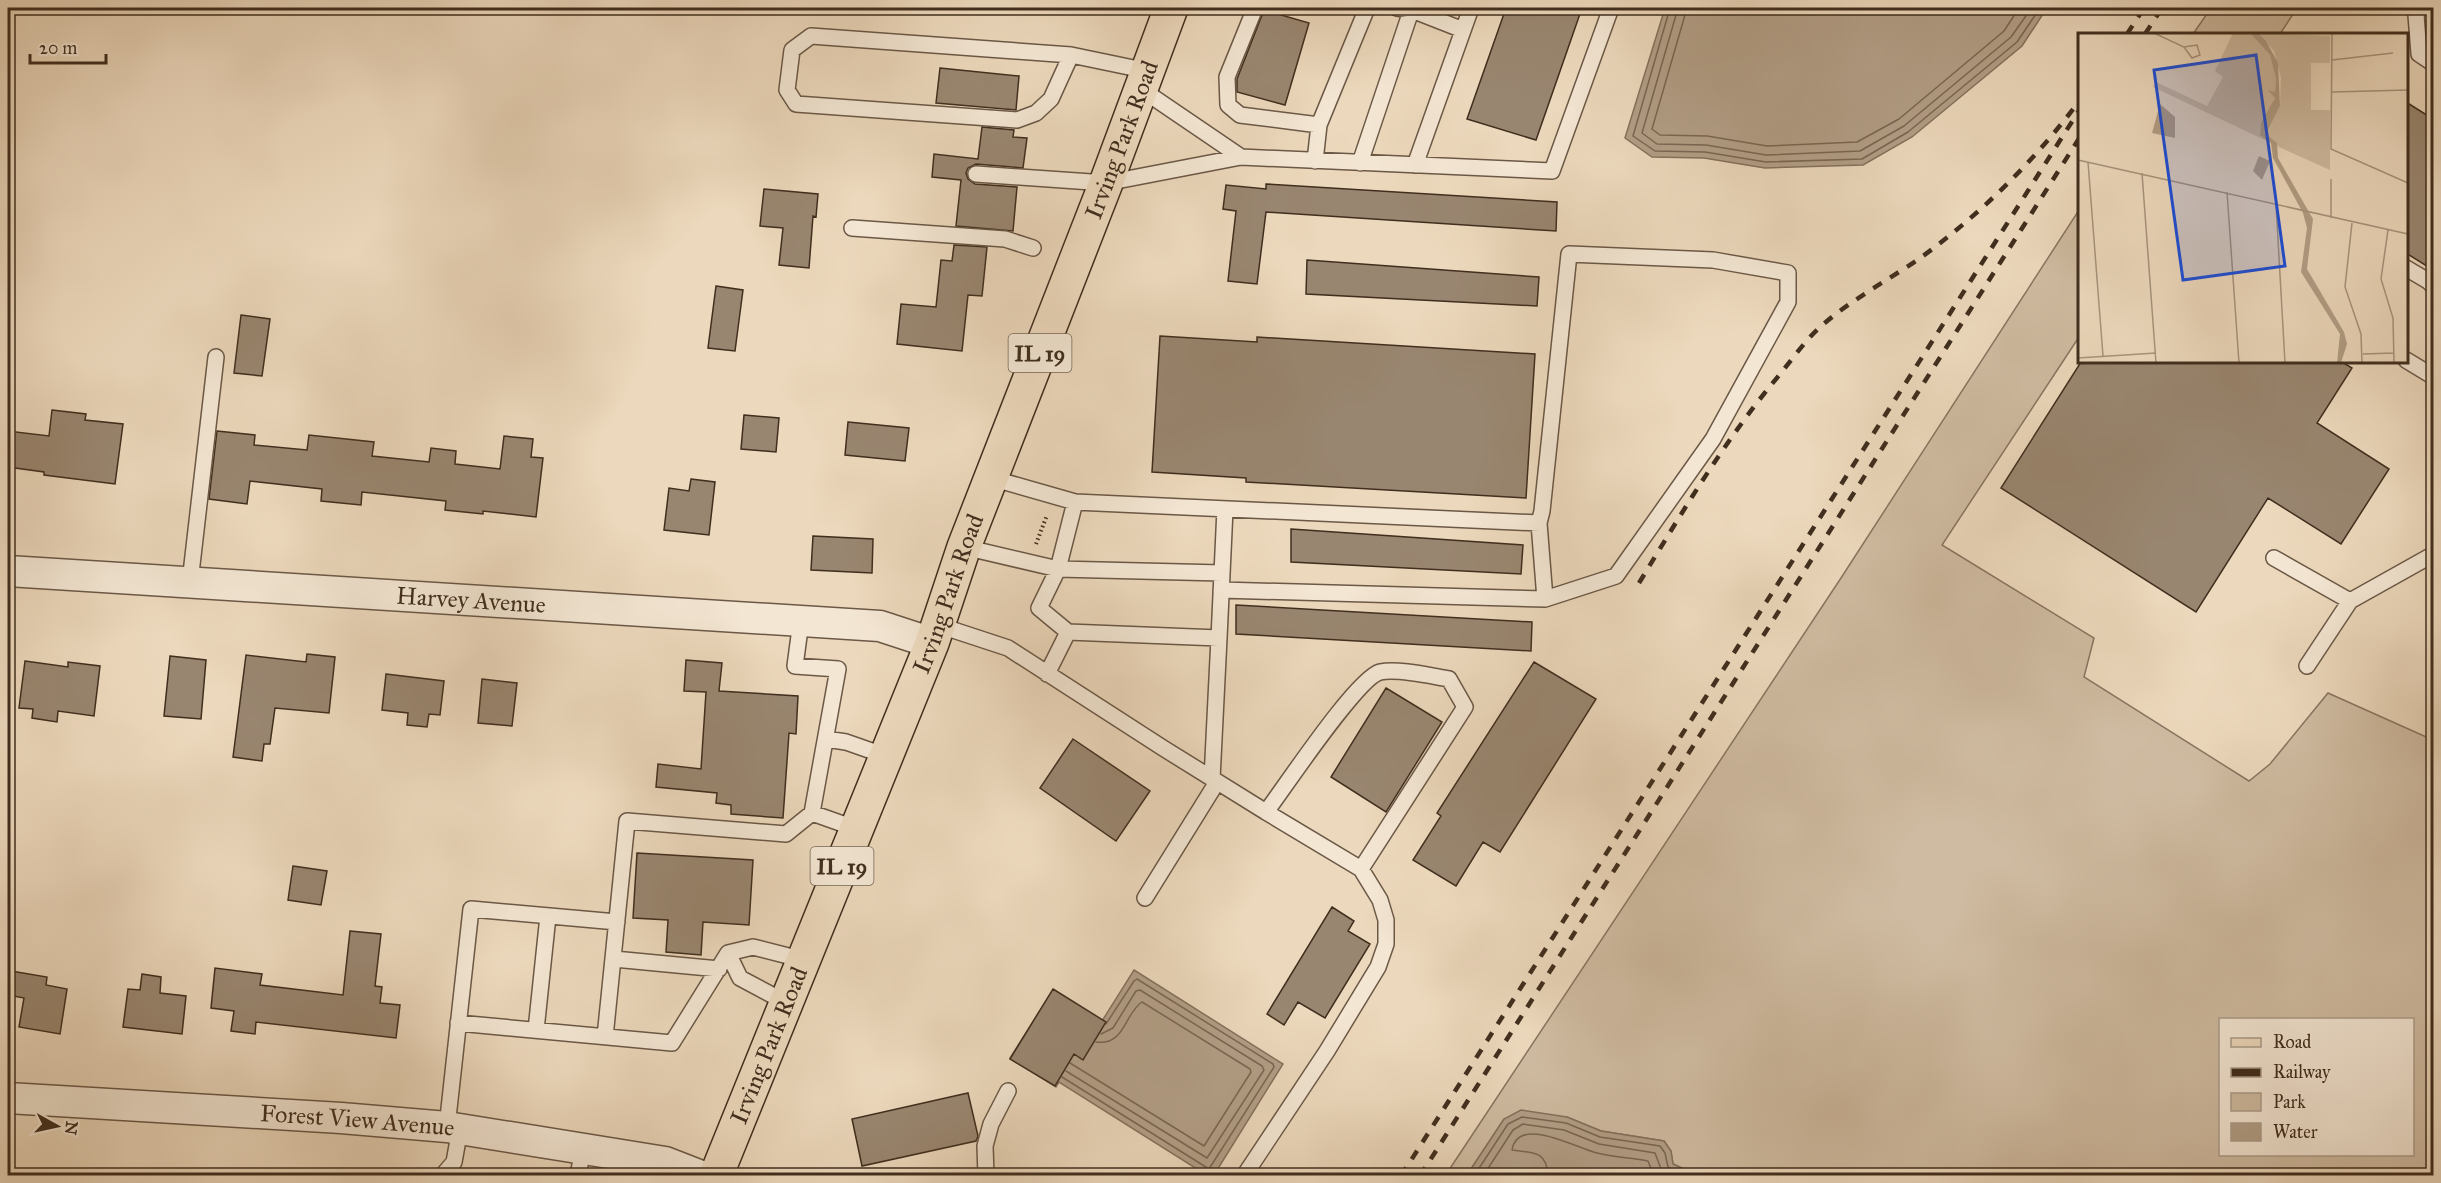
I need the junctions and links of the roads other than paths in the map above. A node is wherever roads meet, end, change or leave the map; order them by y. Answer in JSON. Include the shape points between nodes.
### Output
{"nodes":[{"id":1,"x":1170,"y":8,"type":"edge"},
{"id":2,"x":1255,"y":8,"type":"edge"},
{"id":3,"x":1367,"y":8,"type":"edge"},
{"id":4,"x":1407,"y":8,"type":"edge"},
{"id":5,"x":1471,"y":8,"type":"edge"},
{"id":6,"x":1611,"y":8,"type":"edge"},
{"id":7,"x":2420,"y":8,"type":"edge"},
{"id":8,"x":1463,"y":30,"type":"junction"},
{"id":9,"x":1071,"y":55,"type":"junction"},
{"id":10,"x":2433,"y":64,"type":"edge"},
{"id":11,"x":1144,"y":80,"type":"junction"},
{"id":12,"x":1319,"y":125,"type":"junction"},
{"id":13,"x":1241,"y":157,"type":"junction"},
{"id":14,"x":1315,"y":161,"type":"junction"},
{"id":15,"x":1360,"y":163,"type":"junction"},
{"id":16,"x":1415,"y":165,"type":"junction"},
{"id":17,"x":976,"y":174,"type":"dead end"},
{"id":18,"x":1106,"y":183,"type":"junction"},
{"id":19,"x":852,"y":228,"type":"dead end"},
{"id":20,"x":1033,"y":248,"type":"dead end"},
{"id":21,"x":2408,"y":269,"type":"edge"},
{"id":22,"x":2433,"y":288,"type":"edge"},
{"id":23,"x":216,"y":357,"type":"dead end"},
{"id":24,"x":2408,"y":361,"type":"edge"},
{"id":25,"x":2433,"y":377,"type":"edge"},
{"id":26,"x":991,"y":478,"type":"junction"},
{"id":27,"x":1075,"y":502,"type":"junction"},
{"id":28,"x":1225,"y":508,"type":"junction"},
{"id":29,"x":1539,"y":523,"type":"junction"},
{"id":30,"x":964,"y":547,"type":"junction"},
{"id":31,"x":2433,"y":554,"type":"edge"},
{"id":32,"x":2274,"y":558,"type":"dead end"},
{"id":33,"x":1058,"y":569,"type":"junction"},
{"id":34,"x":8,"y":571,"type":"edge"},
{"id":35,"x":1222,"y":573,"type":"junction"},
{"id":36,"x":190,"y":582,"type":"junction"},
{"id":37,"x":1221,"y":590,"type":"junction"},
{"id":38,"x":1545,"y":599,"type":"junction"},
{"id":39,"x":2350,"y":601,"type":"junction"},
{"id":40,"x":801,"y":621,"type":"junction"},
{"id":41,"x":1068,"y":632,"type":"junction"},
{"id":42,"x":935,"y":634,"type":"junction"},
{"id":43,"x":1219,"y":638,"type":"junction"},
{"id":44,"x":2307,"y":666,"type":"dead end"},
{"id":45,"x":1047,"y":674,"type":"junction"},
{"id":46,"x":826,"y":739,"type":"junction"},
{"id":47,"x":886,"y":756,"type":"junction"},
{"id":48,"x":1215,"y":780,"type":"junction"},
{"id":49,"x":1266,"y":812,"type":"junction"},
{"id":50,"x":812,"y":813,"type":"junction"},
{"id":51,"x":857,"y":829,"type":"junction"},
{"id":52,"x":1360,"y":869,"type":"junction"},
{"id":53,"x":1146,"y":898,"type":"dead end"},
{"id":54,"x":548,"y":916,"type":"junction"},
{"id":55,"x":617,"y":922,"type":"junction"},
{"id":56,"x":728,"y":953,"type":"junction"},
{"id":57,"x":614,"y":959,"type":"junction"},
{"id":58,"x":804,"y":960,"type":"junction"},
{"id":59,"x":719,"y":969,"type":"junction"},
{"id":60,"x":787,"y":1003,"type":"junction"},
{"id":61,"x":458,"y":1023,"type":"junction"},
{"id":62,"x":536,"y":1030,"type":"junction"},
{"id":63,"x":605,"y":1037,"type":"junction"},
{"id":64,"x":1008,"y":1091,"type":"dead end"},
{"id":65,"x":8,"y":1098,"type":"edge"},
{"id":66,"x":453,"y":1128,"type":"junction"},
{"id":67,"x":580,"y":1162,"type":"edge"},
{"id":68,"x":442,"y":1176,"type":"edge"},
{"id":69,"x":701,"y":1176,"type":"edge"},
{"id":70,"x":716,"y":1176,"type":"edge"},
{"id":71,"x":986,"y":1176,"type":"edge"},
{"id":72,"x":1244,"y":1176,"type":"edge"}],
"edges":[{"from":1,"to":11,"type":"main road","name":"Irving Park Road","number":"IL 19"},
{"from":2,"to":12,"type":"lane","via":[[1227,77],[1227,105],[1240,115]]},
{"from":3,"to":12,"type":"lane"},
{"from":4,"to":8,"type":"lane"},
{"from":4,"to":15,"type":"lane"},
{"from":5,"to":8,"type":"lane"},
{"from":6,"to":16,"type":"lane","via":[[1552,171]]},
{"from":7,"to":10,"type":"lane","via":[[2416,15],[2419,54]]},
{"from":8,"to":16,"type":"lane"},
{"from":9,"to":9,"type":"lane","via":[[811,36],[792,50],[787,90],[796,104],[1017,120],[1036,113],[1051,99]]},
{"from":9,"to":11,"type":"lane"},
{"from":11,"to":13,"type":"lane"},
{"from":11,"to":18,"type":"main road","name":"Irving Park Road","number":"IL 19"},
{"from":12,"to":14,"type":"lane"},
{"from":13,"to":14,"type":"lane"},
{"from":13,"to":18,"type":"lane"},
{"from":14,"to":15,"type":"lane"},
{"from":15,"to":16,"type":"lane"},
{"from":17,"to":18,"type":"lane"},
{"from":18,"to":26,"type":"main road","name":"Irving Park Road","number":"IL 19"},
{"from":19,"to":20,"type":"lane","via":[[1005,239]]},
{"from":21,"to":22,"type":"lane"},
{"from":23,"to":36,"type":"lane"},
{"from":24,"to":25,"type":"lane"},
{"from":26,"to":27,"type":"lane"},
{"from":26,"to":30,"type":"main road","name":"Irving Park Road","number":"IL 19"},
{"from":27,"to":28,"type":"lane"},
{"from":27,"to":33,"type":"lane"},
{"from":28,"to":29,"type":"lane"},
{"from":28,"to":35,"type":"lane"},
{"from":29,"to":38,"type":"lane"},
{"from":29,"to":38,"type":"lane","via":[[1569,254],[1713,260],[1788,273],[1788,302],[1713,439],[1616,576]]},
{"from":30,"to":33,"type":"lane"},
{"from":30,"to":42,"type":"main road","name":"Irving Park Road","number":"IL 19"},
{"from":31,"to":39,"type":"lane"},
{"from":32,"to":39,"type":"lane"},
{"from":33,"to":35,"type":"lane"},
{"from":33,"to":41,"type":"lane","via":[[1039,608]]},
{"from":34,"to":36,"type":"street","name":"Harvey Avenue"},
{"from":35,"to":37,"type":"lane"},
{"from":36,"to":40,"type":"street","name":"Harvey Avenue"},
{"from":37,"to":38,"type":"lane"},
{"from":37,"to":43,"type":"lane"},
{"from":39,"to":44,"type":"lane"},
{"from":40,"to":42,"type":"street","name":"Harvey Avenue"},
{"from":40,"to":46,"type":"lane","via":[[795,666],[838,669]]},
{"from":41,"to":43,"type":"lane"},
{"from":41,"to":45,"type":"lane"},
{"from":42,"to":45,"type":"lane","via":[[1008,648]]},
{"from":42,"to":47,"type":"main road","name":"Irving Park Road","number":"IL 19"},
{"from":43,"to":48,"type":"lane"},
{"from":45,"to":48,"type":"lane"},
{"from":46,"to":47,"type":"lane"},
{"from":46,"to":50,"type":"lane"},
{"from":47,"to":51,"type":"main road","name":"Irving Park Road","number":"IL 19"},
{"from":48,"to":49,"type":"lane"},
{"from":48,"to":53,"type":"lane"},
{"from":49,"to":52,"type":"lane"},
{"from":49,"to":52,"type":"lane","via":[[1354,692],[1379,672],[1449,679],[1465,707]]},
{"from":50,"to":51,"type":"lane"},
{"from":50,"to":55,"type":"lane","via":[[786,834],[627,821]]},
{"from":51,"to":58,"type":"main road","name":"Irving Park Road","number":"IL 19"},
{"from":52,"to":72,"type":"lane","via":[[1380,900],[1386,920],[1386,944],[1378,967]]},
{"from":54,"to":55,"type":"lane"},
{"from":54,"to":61,"type":"lane","via":[[471,909]]},
{"from":54,"to":62,"type":"lane"},
{"from":55,"to":57,"type":"lane"},
{"from":56,"to":58,"type":"lane","via":[[753,947]]},
{"from":56,"to":59,"type":"lane"},
{"from":56,"to":60,"type":"lane","via":[[740,978]]},
{"from":57,"to":59,"type":"lane"},
{"from":57,"to":63,"type":"lane"},
{"from":58,"to":60,"type":"main road","name":"Irving Park Road","number":"IL 19"},
{"from":59,"to":63,"type":"lane","via":[[672,1043]]},
{"from":60,"to":70,"type":"main road","name":"Irving Park Road","number":"IL 19"},
{"from":61,"to":62,"type":"lane"},
{"from":61,"to":66,"type":"lane"},
{"from":62,"to":63,"type":"lane"},
{"from":64,"to":71,"type":"lane","via":[[985,1146]]},
{"from":65,"to":66,"type":"street","name":"Forest View Avenue"},
{"from":66,"to":67,"type":"street","name":"Forest View Avenue"},
{"from":66,"to":68,"type":"lane","via":[[454,1162]]},
{"from":67,"to":69,"type":"street","name":"Forest View Avenue","via":[[673,1163]]}]}
